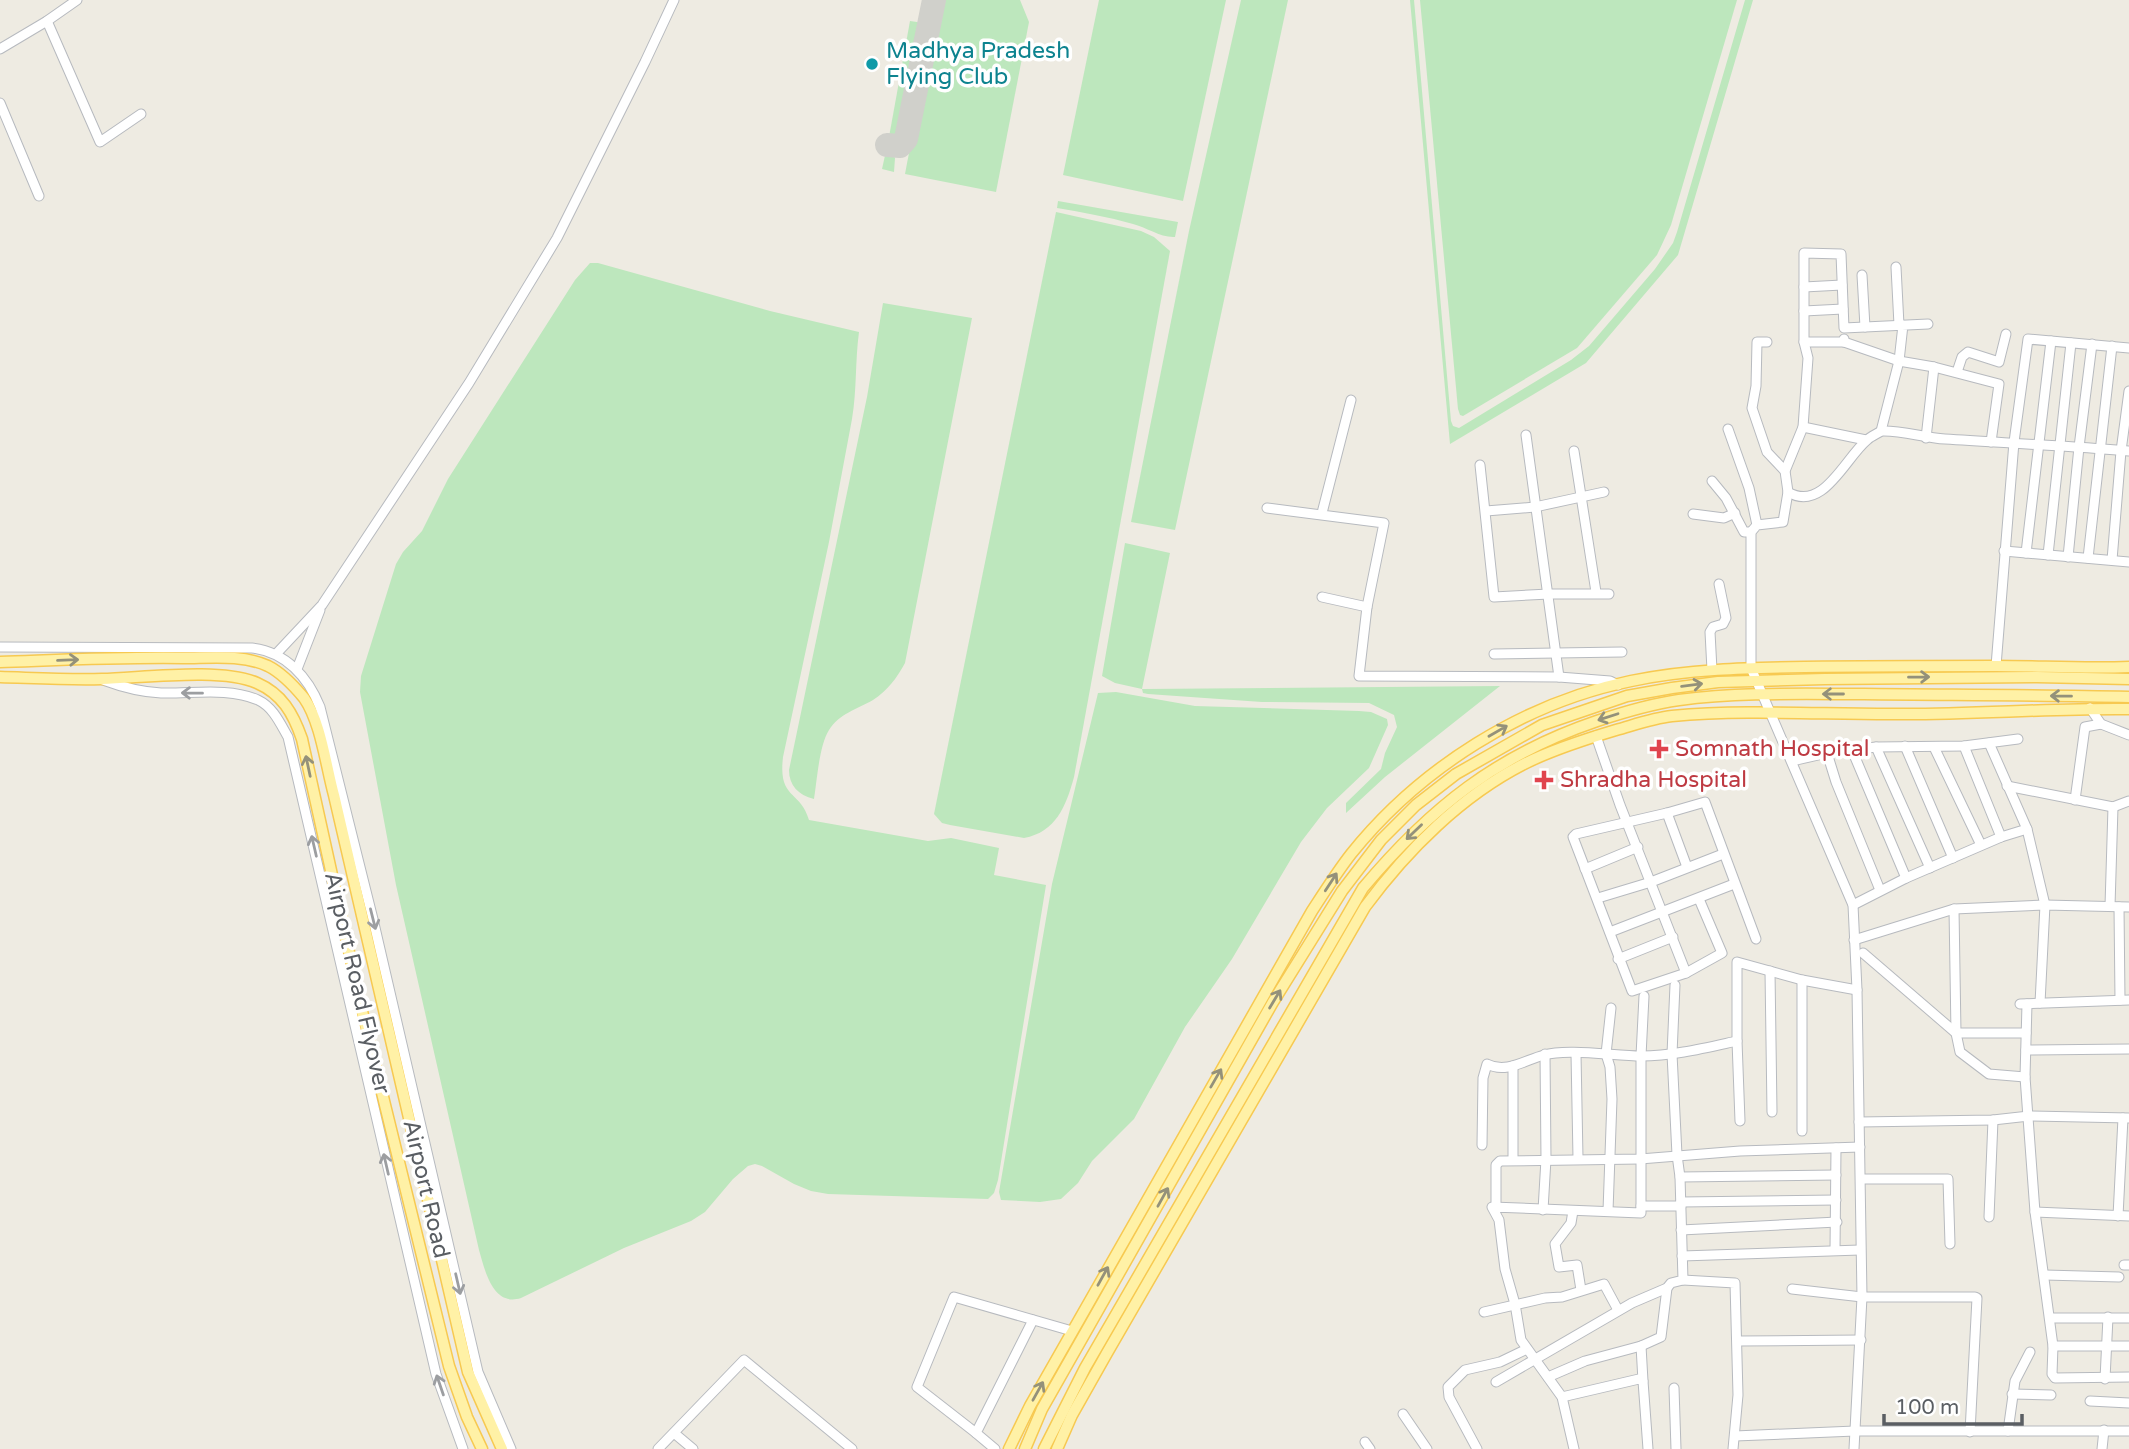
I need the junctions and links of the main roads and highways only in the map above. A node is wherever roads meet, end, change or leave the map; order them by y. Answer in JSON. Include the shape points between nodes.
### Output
{"nodes":[{"id":1,"x":0,"y":662,"type":"edge"},
{"id":2,"x":2129,"y":667,"type":"edge"},
{"id":3,"x":1953,"y":672,"type":"junction"},
{"id":4,"x":0,"y":677,"type":"edge"},
{"id":5,"x":2125,"y":679,"type":"edge"},
{"id":6,"x":2127,"y":701,"type":"edge"},
{"id":7,"x":1074,"y":1336,"type":"junction"},
{"id":8,"x":1090,"y":1371,"type":"junction"},
{"id":9,"x":482,"y":1449,"type":"edge"},
{"id":10,"x":502,"y":1449,"type":"edge"},
{"id":11,"x":1009,"y":1449,"type":"edge"},
{"id":12,"x":1025,"y":1449,"type":"edge"},
{"id":13,"x":1044,"y":1449,"type":"edge"},
{"id":14,"x":1057,"y":1449,"type":"edge"}],
"edges":[{"from":1,"to":10,"type":"main road","name":"Airport Road","one_way":true,"via":[[250,660],[292,684],[312,711],[468,1372]]},
{"from":2,"to":3,"type":"main road","via":[[1996,666]]},
{"from":3,"to":5,"type":"main road"},
{"from":7,"to":3,"type":"main road","one_way":true,"via":[[1342,891],[1381,840],[1456,774],[1542,725],[1644,692],[1718,682]]},
{"from":7,"to":3,"type":"main road","one_way":true,"via":[[1312,911],[1352,853],[1422,783],[1534,712],[1618,685],[1673,674],[1751,668]]},
{"from":9,"to":4,"type":"main road","name":"Airport Road Flyover","one_way":true,"via":[[449,1366],[295,718],[271,690],[232,676]]},
{"from":6,"to":8,"type":"main road","via":[[2090,708],[1672,716],[1596,736],[1513,770],[1461,806],[1399,862],[1365,907]]},
{"from":6,"to":8,"type":"main road","one_way":true,"via":[[1716,696],[1648,705],[1566,732],[1487,772],[1417,828],[1363,888]]},
{"from":11,"to":7,"type":"main road","one_way":true},
{"from":7,"to":12,"type":"main road"},
{"from":8,"to":13,"type":"main road","via":[[1064,1406]]},
{"from":8,"to":14,"type":"main road"}]}
